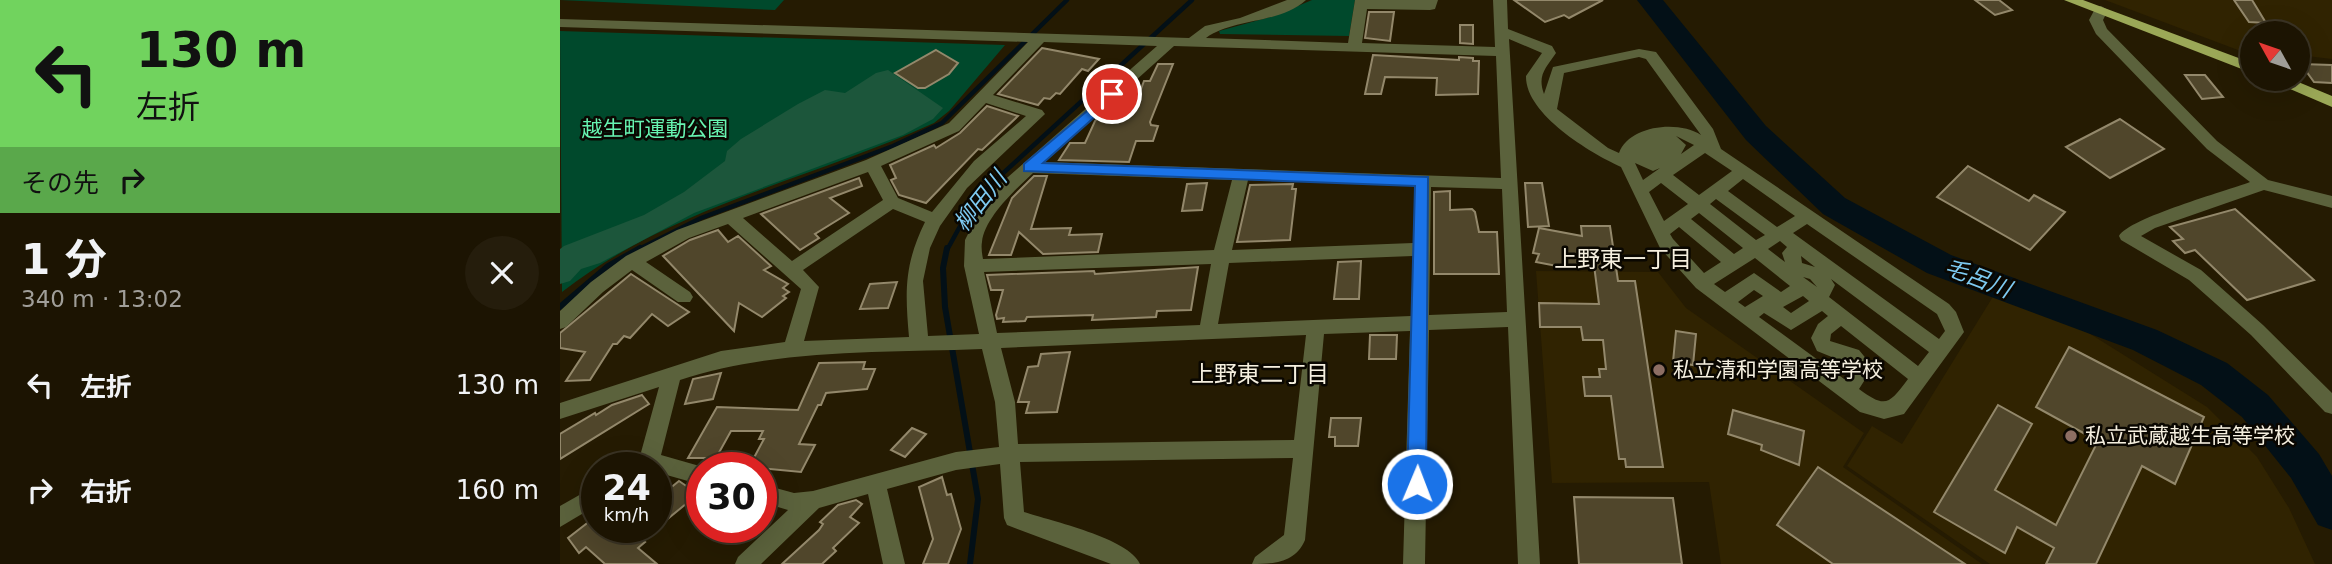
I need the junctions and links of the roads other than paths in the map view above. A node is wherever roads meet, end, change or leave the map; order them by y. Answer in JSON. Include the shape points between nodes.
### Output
{"nodes":[{"id":1,"x":1299,"y":0,"type":"edge"},
{"id":2,"x":1431,"y":0,"type":"edge"},
{"id":3,"x":1500,"y":0,"type":"edge"},
{"id":4,"x":2071,"y":0,"type":"edge"},
{"id":5,"x":1361,"y":2,"type":"edge"},
{"id":6,"x":2101,"y":10,"type":"junction"},
{"id":7,"x":560,"y":23,"type":"edge"},
{"id":8,"x":1502,"y":31,"type":"junction"},
{"id":9,"x":1039,"y":37,"type":"junction"},
{"id":10,"x":1166,"y":42,"type":"junction"},
{"id":11,"x":1191,"y":43,"type":"junction"},
{"id":12,"x":1354,"y":47,"type":"junction"},
{"id":13,"x":1503,"y":52,"type":"junction"},
{"id":14,"x":2240,"y":63,"type":"edge"},
{"id":15,"x":2306,"y":91,"type":"edge"},
{"id":16,"x":985,"y":98,"type":"junction"},
{"id":17,"x":2332,"y":102,"type":"edge"},
{"id":18,"x":1550,"y":112,"type":"junction"},
{"id":19,"x":1681,"y":137,"type":"junction"},
{"id":20,"x":1709,"y":149,"type":"junction"},
{"id":21,"x":872,"y":164,"type":"junction"},
{"id":22,"x":1634,"y":166,"type":"junction"},
{"id":23,"x":1029,"y":167,"type":"junction"},
{"id":24,"x":1742,"y":172,"type":"junction"},
{"id":25,"x":1662,"y":175,"type":"junction"},
{"id":26,"x":1241,"y":176,"type":"junction"},
{"id":27,"x":1423,"y":181,"type":"junction"},
{"id":28,"x":1509,"y":184,"type":"junction"},
{"id":29,"x":2263,"y":184,"type":"junction"},
{"id":30,"x":1640,"y":190,"type":"junction"},
{"id":31,"x":1717,"y":191,"type":"junction"},
{"id":32,"x":892,"y":202,"type":"junction"},
{"id":33,"x":2332,"y":202,"type":"edge"},
{"id":34,"x":1699,"y":205,"type":"junction"},
{"id":35,"x":729,"y":215,"type":"junction"},
{"id":36,"x":1807,"y":216,"type":"junction"},
{"id":37,"x":934,"y":219,"type":"junction"},
{"id":38,"x":1680,"y":219,"type":"junction"},
{"id":39,"x":1661,"y":232,"type":"junction"},
{"id":40,"x":1779,"y":234,"type":"junction"},
{"id":41,"x":1800,"y":246,"type":"junction"},
{"id":42,"x":1423,"y":249,"type":"junction"},
{"id":43,"x":1754,"y":250,"type":"junction"},
{"id":44,"x":1221,"y":258,"type":"junction"},
{"id":45,"x":632,"y":261,"type":"junction"},
{"id":46,"x":1733,"y":263,"type":"junction"},
{"id":47,"x":973,"y":266,"type":"junction"},
{"id":48,"x":792,"y":269,"type":"junction"},
{"id":49,"x":1702,"y":283,"type":"junction"},
{"id":50,"x":1802,"y":287,"type":"junction"},
{"id":51,"x":684,"y":297,"type":"dead end"},
{"id":52,"x":1819,"y":300,"type":"junction"},
{"id":53,"x":1725,"y":302,"type":"junction"},
{"id":54,"x":1745,"y":317,"type":"junction"},
{"id":55,"x":1840,"y":317,"type":"junction"},
{"id":56,"x":1516,"y":319,"type":"junction"},
{"id":57,"x":560,"y":322,"type":"edge"},
{"id":58,"x":1421,"y":323,"type":"junction"},
{"id":59,"x":1315,"y":328,"type":"junction"},
{"id":60,"x":1208,"y":331,"type":"junction"},
{"id":61,"x":982,"y":342,"type":"junction"},
{"id":62,"x":928,"y":343,"type":"junction"},
{"id":63,"x":792,"y":349,"type":"junction"},
{"id":64,"x":1942,"y":351,"type":"junction"},
{"id":65,"x":672,"y":374,"type":"junction"},
{"id":66,"x":1921,"y":379,"type":"junction"},
{"id":67,"x":1846,"y":390,"type":"junction"},
{"id":68,"x":2332,"y":406,"type":"edge"},
{"id":69,"x":560,"y":411,"type":"edge"},
{"id":70,"x":1302,"y":449,"type":"junction"},
{"id":71,"x":648,"y":452,"type":"edge"},
{"id":72,"x":1010,"y":454,"type":"junction"},
{"id":73,"x":875,"y":482,"type":"junction"},
{"id":74,"x":777,"y":497,"type":"edge"},
{"id":75,"x":813,"y":500,"type":"junction"},
{"id":76,"x":581,"y":504,"type":"edge"},
{"id":77,"x":560,"y":517,"type":"edge"},
{"id":78,"x":746,"y":564,"type":"edge"},
{"id":79,"x":894,"y":564,"type":"edge"},
{"id":80,"x":1129,"y":564,"type":"edge"},
{"id":81,"x":1263,"y":564,"type":"edge"},
{"id":82,"x":1415,"y":564,"type":"edge"},
{"id":83,"x":1529,"y":564,"type":"edge"}],
"edges":[{"from":1,"to":11,"type":"street","via":[[1210,29]]},
{"from":2,"to":5,"type":"street","via":[[1430,6]]},
{"from":3,"to":8,"type":"street"},
{"from":4,"to":6,"type":"main road"},
{"from":5,"to":12,"type":"street"},
{"from":6,"to":14,"type":"main road"},
{"from":6,"to":29,"type":"street","via":[[2096,20],[2116,50],[2213,145]]},
{"from":7,"to":9,"type":"street"},
{"from":8,"to":13,"type":"street"},
{"from":8,"to":18,"type":"street","via":[[1547,49],[1533,81]]},
{"from":9,"to":10,"type":"street"},
{"from":9,"to":16,"type":"street"},
{"from":10,"to":11,"type":"street"},
{"from":10,"to":23,"type":"street"},
{"from":11,"to":12,"type":"street"},
{"from":12,"to":13,"type":"street"},
{"from":13,"to":28,"type":"street"},
{"from":15,"to":17,"type":"main road"},
{"from":16,"to":21,"type":"street","via":[[944,133]]},
{"from":16,"to":37,"type":"street","via":[[1037,114],[962,181]]},
{"from":18,"to":20,"type":"street","via":[[1558,71],[1645,53],[1655,58],[1708,133]]},
{"from":18,"to":22,"type":"street","via":[[1602,152]]},
{"from":19,"to":20,"type":"street"},
{"from":19,"to":22,"type":"street","via":[[1673,154],[1650,149]]},
{"from":19,"to":22,"type":"street","via":[[1676,130],[1660,131],[1628,151]]},
{"from":20,"to":24,"type":"street"},
{"from":20,"to":25,"type":"street"},
{"from":21,"to":32,"type":"street"},
{"from":21,"to":35,"type":"street"},
{"from":22,"to":30,"type":"street"},
{"from":23,"to":26,"type":"street"},
{"from":23,"to":47,"type":"street","via":[[1006,188],[983,220],[973,240]]},
{"from":24,"to":31,"type":"street"},
{"from":24,"to":36,"type":"street"},
{"from":25,"to":30,"type":"street"},
{"from":25,"to":34,"type":"street"},
{"from":26,"to":27,"type":"street"},
{"from":26,"to":44,"type":"street"},
{"from":27,"to":28,"type":"street"},
{"from":27,"to":42,"type":"street"},
{"from":28,"to":56,"type":"street"},
{"from":29,"to":33,"type":"street"},
{"from":29,"to":68,"type":"street","via":[[2127,236],[2195,275]]},
{"from":30,"to":39,"type":"street"},
{"from":31,"to":34,"type":"street"},
{"from":31,"to":40,"type":"street"},
{"from":32,"to":37,"type":"street"},
{"from":32,"to":48,"type":"street"},
{"from":34,"to":38,"type":"street"},
{"from":34,"to":43,"type":"street"},
{"from":35,"to":45,"type":"street"},
{"from":35,"to":48,"type":"street"},
{"from":36,"to":40,"type":"street"},
{"from":36,"to":64,"type":"street","via":[[1951,317],[1955,332]]},
{"from":37,"to":62,"type":"street","via":[[915,274]]},
{"from":38,"to":39,"type":"street"},
{"from":38,"to":46,"type":"street"},
{"from":39,"to":49,"type":"street","via":[[1682,264]]},
{"from":40,"to":41,"type":"street"},
{"from":40,"to":43,"type":"street"},
{"from":41,"to":52,"type":"street","via":[[1791,253],[1795,267],[1816,274],[1826,285]]},
{"from":41,"to":64,"type":"street"},
{"from":42,"to":44,"type":"street"},
{"from":42,"to":58,"type":"street"},
{"from":43,"to":46,"type":"street"},
{"from":43,"to":50,"type":"street"},
{"from":44,"to":47,"type":"street"},
{"from":44,"to":60,"type":"street"},
{"from":45,"to":51,"type":"street"},
{"from":45,"to":57,"type":"street"},
{"from":46,"to":49,"type":"street"},
{"from":47,"to":61,"type":"street"},
{"from":48,"to":63,"type":"street","via":[[810,287]]},
{"from":49,"to":53,"type":"street"},
{"from":50,"to":52,"type":"street"},
{"from":50,"to":53,"type":"street","via":[[1781,301],[1754,280]]},
{"from":52,"to":54,"type":"street","via":[[1791,323],[1764,303]]},
{"from":52,"to":55,"type":"street"},
{"from":53,"to":54,"type":"street"},
{"from":54,"to":67,"type":"street"},
{"from":55,"to":66,"type":"street"},
{"from":55,"to":67,"type":"street","via":[[1820,338],[1824,346],[1859,360],[1857,378]]},
{"from":56,"to":58,"type":"street"},
{"from":56,"to":83,"type":"street"},
{"from":58,"to":59,"type":"street"},
{"from":58,"to":82,"type":"street"},
{"from":59,"to":60,"type":"street"},
{"from":59,"to":70,"type":"street"},
{"from":60,"to":61,"type":"street"},
{"from":61,"to":62,"type":"street"},
{"from":61,"to":72,"type":"street","via":[[1005,402]]},
{"from":62,"to":63,"type":"street"},
{"from":63,"to":65,"type":"street","via":[[721,359]]},
{"from":64,"to":66,"type":"street"},
{"from":65,"to":69,"type":"street"},
{"from":65,"to":71,"type":"street"},
{"from":66,"to":67,"type":"street","via":[[1897,408],[1890,410],[1875,410]]},
{"from":70,"to":72,"type":"street"},
{"from":70,"to":81,"type":"street","via":[[1294,540]]},
{"from":72,"to":73,"type":"street","via":[[956,461]]},
{"from":72,"to":80,"type":"street","via":[[1014,518],[1112,552]]},
{"from":73,"to":75,"type":"street"},
{"from":73,"to":79,"type":"street"},
{"from":74,"to":75,"type":"street"},
{"from":75,"to":78,"type":"street"},
{"from":76,"to":77,"type":"street"}]}
